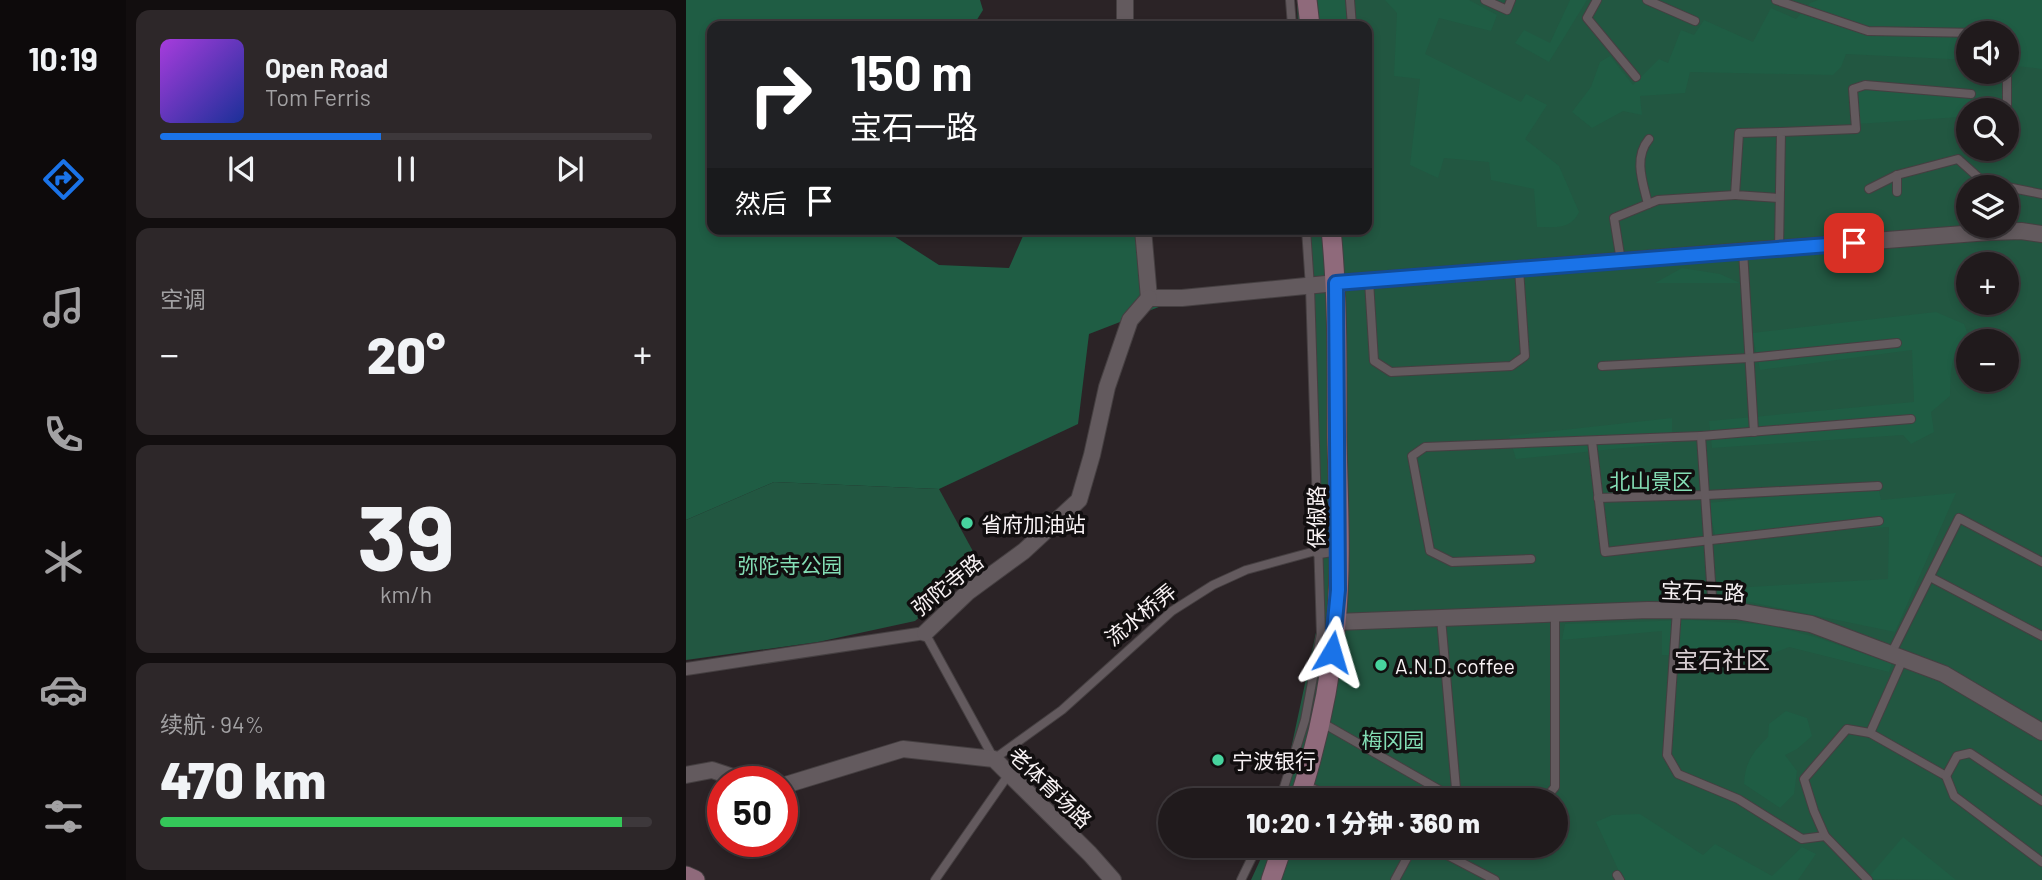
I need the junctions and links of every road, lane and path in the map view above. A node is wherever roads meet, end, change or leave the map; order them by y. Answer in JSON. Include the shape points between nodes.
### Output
{"nodes":[{"id":1,"x":1125,"y":0,"type":"edge"},
{"id":2,"x":1290,"y":0,"type":"edge"},
{"id":3,"x":1307,"y":0,"type":"edge"},
{"id":4,"x":1350,"y":0,"type":"edge"},
{"id":5,"x":1485,"y":0,"type":"edge"},
{"id":6,"x":1511,"y":0,"type":"edge"},
{"id":7,"x":1597,"y":0,"type":"edge"},
{"id":8,"x":1647,"y":0,"type":"edge"},
{"id":9,"x":1776,"y":0,"type":"edge"},
{"id":10,"x":1125,"y":21,"type":"edge"},
{"id":11,"x":1292,"y":21,"type":"edge"},
{"id":12,"x":1309,"y":21,"type":"edge"},
{"id":13,"x":1352,"y":21,"type":"edge"},
{"id":14,"x":1695,"y":21,"type":"dead end"},
{"id":15,"x":1956,"y":32,"type":"edge"},
{"id":16,"x":1636,"y":77,"type":"dead end"},
{"id":17,"x":1971,"y":93,"type":"dead end"},
{"id":18,"x":1781,"y":132,"type":"junction"},
{"id":19,"x":1649,"y":139,"type":"dead end"},
{"id":20,"x":1897,"y":175,"type":"junction"},
{"id":21,"x":1976,"y":175,"type":"edge"},
{"id":22,"x":1869,"y":188,"type":"dead end"},
{"id":23,"x":2019,"y":189,"type":"edge"},
{"id":24,"x":1897,"y":192,"type":"dead end"},
{"id":25,"x":2042,"y":194,"type":"edge"},
{"id":26,"x":1735,"y":195,"type":"junction"},
{"id":27,"x":1779,"y":198,"type":"junction"},
{"id":28,"x":1648,"y":204,"type":"junction"},
{"id":29,"x":2019,"y":231,"type":"edge"},
{"id":30,"x":1956,"y":232,"type":"edge"},
{"id":31,"x":2042,"y":234,"type":"edge"},
{"id":32,"x":1144,"y":235,"type":"edge"},
{"id":33,"x":1306,"y":235,"type":"edge"},
{"id":34,"x":1334,"y":235,"type":"edge"},
{"id":35,"x":1779,"y":249,"type":"junction"},
{"id":36,"x":1743,"y":251,"type":"junction"},
{"id":37,"x":1621,"y":261,"type":"junction"},
{"id":38,"x":1520,"y":269,"type":"junction"},
{"id":39,"x":1369,"y":281,"type":"junction"},
{"id":40,"x":1336,"y":283,"type":"junction"},
{"id":41,"x":1310,"y":287,"type":"junction"},
{"id":42,"x":1149,"y":298,"type":"junction"},
{"id":43,"x":1897,"y":343,"type":"dead end"},
{"id":44,"x":1749,"y":358,"type":"junction"},
{"id":45,"x":1602,"y":366,"type":"dead end"},
{"id":46,"x":1910,"y":419,"type":"dead end"},
{"id":47,"x":1754,"y":432,"type":"junction"},
{"id":48,"x":1701,"y":436,"type":"junction"},
{"id":49,"x":1592,"y":440,"type":"junction"},
{"id":50,"x":1878,"y":486,"type":"dead end"},
{"id":51,"x":1706,"y":495,"type":"junction"},
{"id":52,"x":1598,"y":498,"type":"junction"},
{"id":53,"x":1879,"y":521,"type":"dead end"},
{"id":54,"x":1709,"y":539,"type":"junction"},
{"id":55,"x":1328,"y":548,"type":"junction"},
{"id":56,"x":1531,"y":559,"type":"dead end"},
{"id":57,"x":2042,"y":562,"type":"edge"},
{"id":58,"x":1930,"y":577,"type":"junction"},
{"id":59,"x":1676,"y":610,"type":"junction"},
{"id":60,"x":1713,"y":611,"type":"junction"},
{"id":61,"x":1555,"y":614,"type":"junction"},
{"id":62,"x":1441,"y":618,"type":"junction"},
{"id":63,"x":1336,"y":622,"type":"junction"},
{"id":64,"x":925,"y":633,"type":"junction"},
{"id":65,"x":2042,"y":636,"type":"edge"},
{"id":66,"x":1897,"y":656,"type":"junction"},
{"id":67,"x":686,"y":669,"type":"edge"},
{"id":68,"x":1321,"y":722,"type":"junction"},
{"id":69,"x":2042,"y":732,"type":"edge"},
{"id":70,"x":1870,"y":733,"type":"junction"},
{"id":71,"x":993,"y":759,"type":"junction"},
{"id":72,"x":707,"y":771,"type":"edge"},
{"id":73,"x":1009,"y":774,"type":"junction"},
{"id":74,"x":686,"y":775,"type":"edge"},
{"id":75,"x":1945,"y":776,"type":"junction"},
{"id":76,"x":798,"y":781,"type":"edge"},
{"id":77,"x":1284,"y":788,"type":"edge"},
{"id":78,"x":1303,"y":788,"type":"edge"},
{"id":79,"x":1436,"y":788,"type":"edge"},
{"id":80,"x":1456,"y":788,"type":"edge"},
{"id":81,"x":1554,"y":788,"type":"edge"},
{"id":82,"x":2042,"y":801,"type":"edge"},
{"id":83,"x":1825,"y":836,"type":"junction"},
{"id":84,"x":1252,"y":858,"type":"edge"},
{"id":85,"x":1278,"y":858,"type":"edge"},
{"id":86,"x":1407,"y":858,"type":"edge"},
{"id":87,"x":1453,"y":858,"type":"edge"},
{"id":88,"x":2042,"y":862,"type":"edge"},
{"id":89,"x":686,"y":876,"type":"edge"},
{"id":90,"x":695,"y":880,"type":"edge"},
{"id":91,"x":935,"y":880,"type":"edge"},
{"id":92,"x":1113,"y":880,"type":"edge"},
{"id":93,"x":1241,"y":880,"type":"edge"},
{"id":94,"x":1270,"y":880,"type":"edge"},
{"id":95,"x":1395,"y":880,"type":"edge"},
{"id":96,"x":1495,"y":880,"type":"edge"},
{"id":97,"x":1868,"y":880,"type":"edge"}],
"edges":[{"from":1,"to":10,"type":"street"},
{"from":2,"to":11,"type":"lane"},
{"from":3,"to":12,"type":"main road"},
{"from":4,"to":13,"type":"lane"},
{"from":5,"to":6,"type":"lane","via":[[1507,10]]},
{"from":7,"to":16,"type":"lane","via":[[1587,18]]},
{"from":8,"to":14,"type":"lane"},
{"from":9,"to":15,"type":"lane","via":[[1868,30]]},
{"from":17,"to":18,"type":"lane","via":[[1865,85],[1853,89],[1856,129]]},
{"from":18,"to":26,"type":"lane","via":[[1739,133]]},
{"from":18,"to":27,"type":"lane"},
{"from":19,"to":28,"type":"lane","via":[[1639,159]]},
{"from":20,"to":21,"type":"lane","via":[[1958,159]]},
{"from":20,"to":22,"type":"lane"},
{"from":20,"to":24,"type":"lane"},
{"from":23,"to":25,"type":"lane"},
{"from":26,"to":27,"type":"lane"},
{"from":26,"to":28,"type":"lane"},
{"from":27,"to":35,"type":"lane"},
{"from":28,"to":37,"type":"lane","via":[[1614,218]]},
{"from":29,"to":31,"type":"street"},
{"from":30,"to":35,"type":"street"},
{"from":32,"to":42,"type":"street"},
{"from":33,"to":41,"type":"lane"},
{"from":34,"to":40,"type":"main road","name":"保俶路"},
{"from":35,"to":36,"type":"street"},
{"from":36,"to":37,"type":"street"},
{"from":36,"to":44,"type":"lane"},
{"from":37,"to":38,"type":"street"},
{"from":38,"to":39,"type":"street"},
{"from":38,"to":39,"type":"lane","via":[[1525,356],[1511,366],[1391,372],[1374,361]]},
{"from":39,"to":40,"type":"street"},
{"from":40,"to":41,"type":"street"},
{"from":40,"to":55,"type":"main road","name":"保俶路"},
{"from":41,"to":42,"type":"street"},
{"from":41,"to":55,"type":"lane"},
{"from":42,"to":64,"type":"street","name":"弥陀寺路","via":[[1130,320],[1107,387],[1079,500]]},
{"from":43,"to":44,"type":"lane"},
{"from":44,"to":45,"type":"lane"},
{"from":44,"to":47,"type":"lane"},
{"from":46,"to":47,"type":"lane"},
{"from":47,"to":48,"type":"lane"},
{"from":48,"to":49,"type":"lane"},
{"from":48,"to":51,"type":"lane"},
{"from":49,"to":52,"type":"lane"},
{"from":49,"to":56,"type":"lane","via":[[1425,447],[1412,456],[1430,551],[1452,562]]},
{"from":50,"to":51,"type":"lane"},
{"from":51,"to":52,"type":"lane"},
{"from":51,"to":54,"type":"lane"},
{"from":52,"to":54,"type":"lane","via":[[1605,552]]},
{"from":53,"to":54,"type":"lane"},
{"from":54,"to":60,"type":"lane"},
{"from":55,"to":63,"type":"main road","name":"保俶路"},
{"from":55,"to":71,"type":"lane","name":"流水桥弄","via":[[1246,570],[1213,585],[1172,611],[1062,710]]},
{"from":55,"to":77,"type":"lane","via":[[1321,634],[1305,720]]},
{"from":57,"to":58,"type":"lane","via":[[1959,518]]},
{"from":58,"to":65,"type":"lane"},
{"from":58,"to":66,"type":"lane"},
{"from":59,"to":60,"type":"street","name":"宝石二路"},
{"from":59,"to":61,"type":"street","name":"宝石二路"},
{"from":59,"to":83,"type":"lane","via":[[1667,755],[1678,774],[1738,799],[1802,839]]},
{"from":60,"to":66,"type":"street","name":"宝石二路","via":[[1811,624]]},
{"from":61,"to":62,"type":"street","name":"宝石二路"},
{"from":61,"to":81,"type":"lane"},
{"from":62,"to":63,"type":"street","name":"宝石二路"},
{"from":62,"to":80,"type":"lane"},
{"from":63,"to":68,"type":"main road","name":"保俶路"},
{"from":64,"to":67,"type":"street","name":"弥陀寺路"},
{"from":64,"to":71,"type":"lane"},
{"from":66,"to":69,"type":"street","name":"宝石二路","via":[[1944,674]]},
{"from":66,"to":70,"type":"lane"},
{"from":68,"to":78,"type":"main road","name":"保俶路"},
{"from":68,"to":79,"type":"lane"},
{"from":70,"to":75,"type":"lane"},
{"from":70,"to":83,"type":"lane","via":[[1847,729],[1804,779]]},
{"from":71,"to":73,"type":"street","name":"老体育场路"},
{"from":71,"to":76,"type":"street","name":"老体育场路","via":[[903,749]]},
{"from":72,"to":74,"type":"street"},
{"from":73,"to":91,"type":"lane"},
{"from":73,"to":92,"type":"street","name":"老体育场路"},
{"from":75,"to":82,"type":"lane","via":[[1957,755],[1970,753]]},
{"from":75,"to":88,"type":"lane","via":[[1954,796]]},
{"from":83,"to":97,"type":"lane"},
{"from":84,"to":93,"type":"lane"},
{"from":85,"to":94,"type":"main road"},
{"from":86,"to":95,"type":"lane"},
{"from":87,"to":96,"type":"lane"},
{"from":89,"to":90,"type":"main road"}]}
